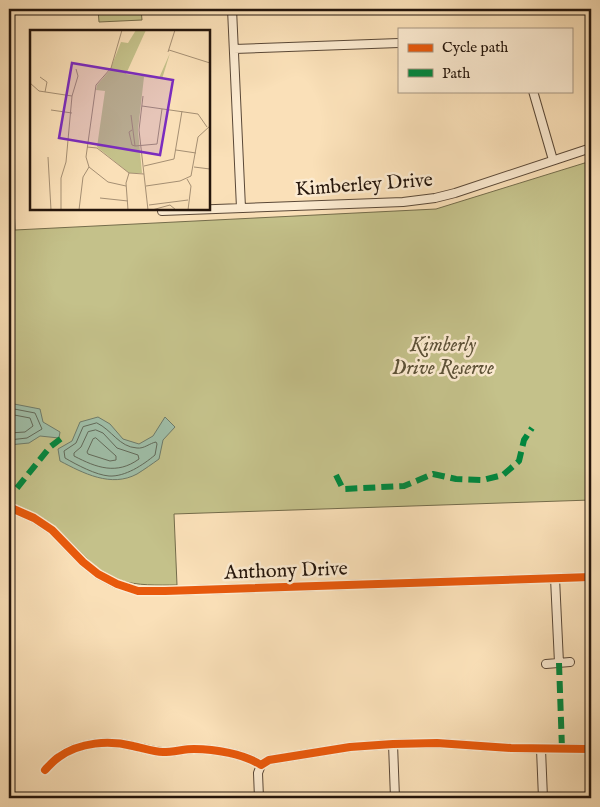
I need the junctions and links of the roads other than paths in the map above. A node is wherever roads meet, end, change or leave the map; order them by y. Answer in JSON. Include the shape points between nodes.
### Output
{"nodes":[{"id":1,"x":232,"y":9,"type":"edge"},
{"id":2,"x":398,"y":43,"type":"edge"},
{"id":3,"x":234,"y":49,"type":"junction"},
{"id":4,"x":533,"y":92,"type":"edge"},
{"id":5,"x":591,"y":148,"type":"edge"},
{"id":6,"x":554,"y":160,"type":"junction"},
{"id":7,"x":241,"y":208,"type":"junction"},
{"id":8,"x":210,"y":209,"type":"edge"},
{"id":9,"x":188,"y":210,"type":"edge"},
{"id":10,"x":162,"y":211,"type":"dead end"},
{"id":11,"x":9,"y":507,"type":"edge"},
{"id":12,"x":591,"y":577,"type":"edge"},
{"id":13,"x":556,"y":578,"type":"junction"},
{"id":14,"x":570,"y":662,"type":"dead end"},
{"id":15,"x":559,"y":663,"type":"junction"},
{"id":16,"x":546,"y":664,"type":"dead end"},
{"id":17,"x":394,"y":744,"type":"junction"},
{"id":18,"x":541,"y":749,"type":"junction"},
{"id":19,"x":591,"y":749,"type":"edge"},
{"id":20,"x":261,"y":765,"type":"junction"},
{"id":21,"x":45,"y":770,"type":"dead end"},
{"id":22,"x":259,"y":798,"type":"edge"},
{"id":23,"x":396,"y":798,"type":"edge"},
{"id":24,"x":543,"y":798,"type":"edge"}],
"edges":[{"from":1,"to":3,"type":"street"},
{"from":2,"to":3,"type":"street"},
{"from":3,"to":7,"type":"street"},
{"from":4,"to":6,"type":"street"},
{"from":5,"to":6,"type":"street","name":"Kimberley Drive"},
{"from":6,"to":7,"type":"street","name":"Kimberley Drive","via":[[435,198]]},
{"from":7,"to":8,"type":"street","name":"Kimberley Drive"},
{"from":9,"to":10,"type":"street","name":"Kimberley Drive"},
{"from":11,"to":13,"type":"street","name":"Anthony Drive","via":[[52,530],[98,574],[138,591]]},
{"from":12,"to":13,"type":"street","name":"Anthony Drive"},
{"from":13,"to":15,"type":"street"},
{"from":14,"to":15,"type":"street"},
{"from":15,"to":16,"type":"street"},
{"from":17,"to":18,"type":"street"},
{"from":17,"to":20,"type":"street","via":[[335,749],[270,760]]},
{"from":17,"to":23,"type":"street"},
{"from":18,"to":19,"type":"street"},
{"from":18,"to":24,"type":"street"},
{"from":20,"to":21,"type":"street","via":[[250,758],[220,752],[195,749],[164,752],[118,743],[95,743],[70,750]]},
{"from":20,"to":22,"type":"street","via":[[258,773]]}]}
